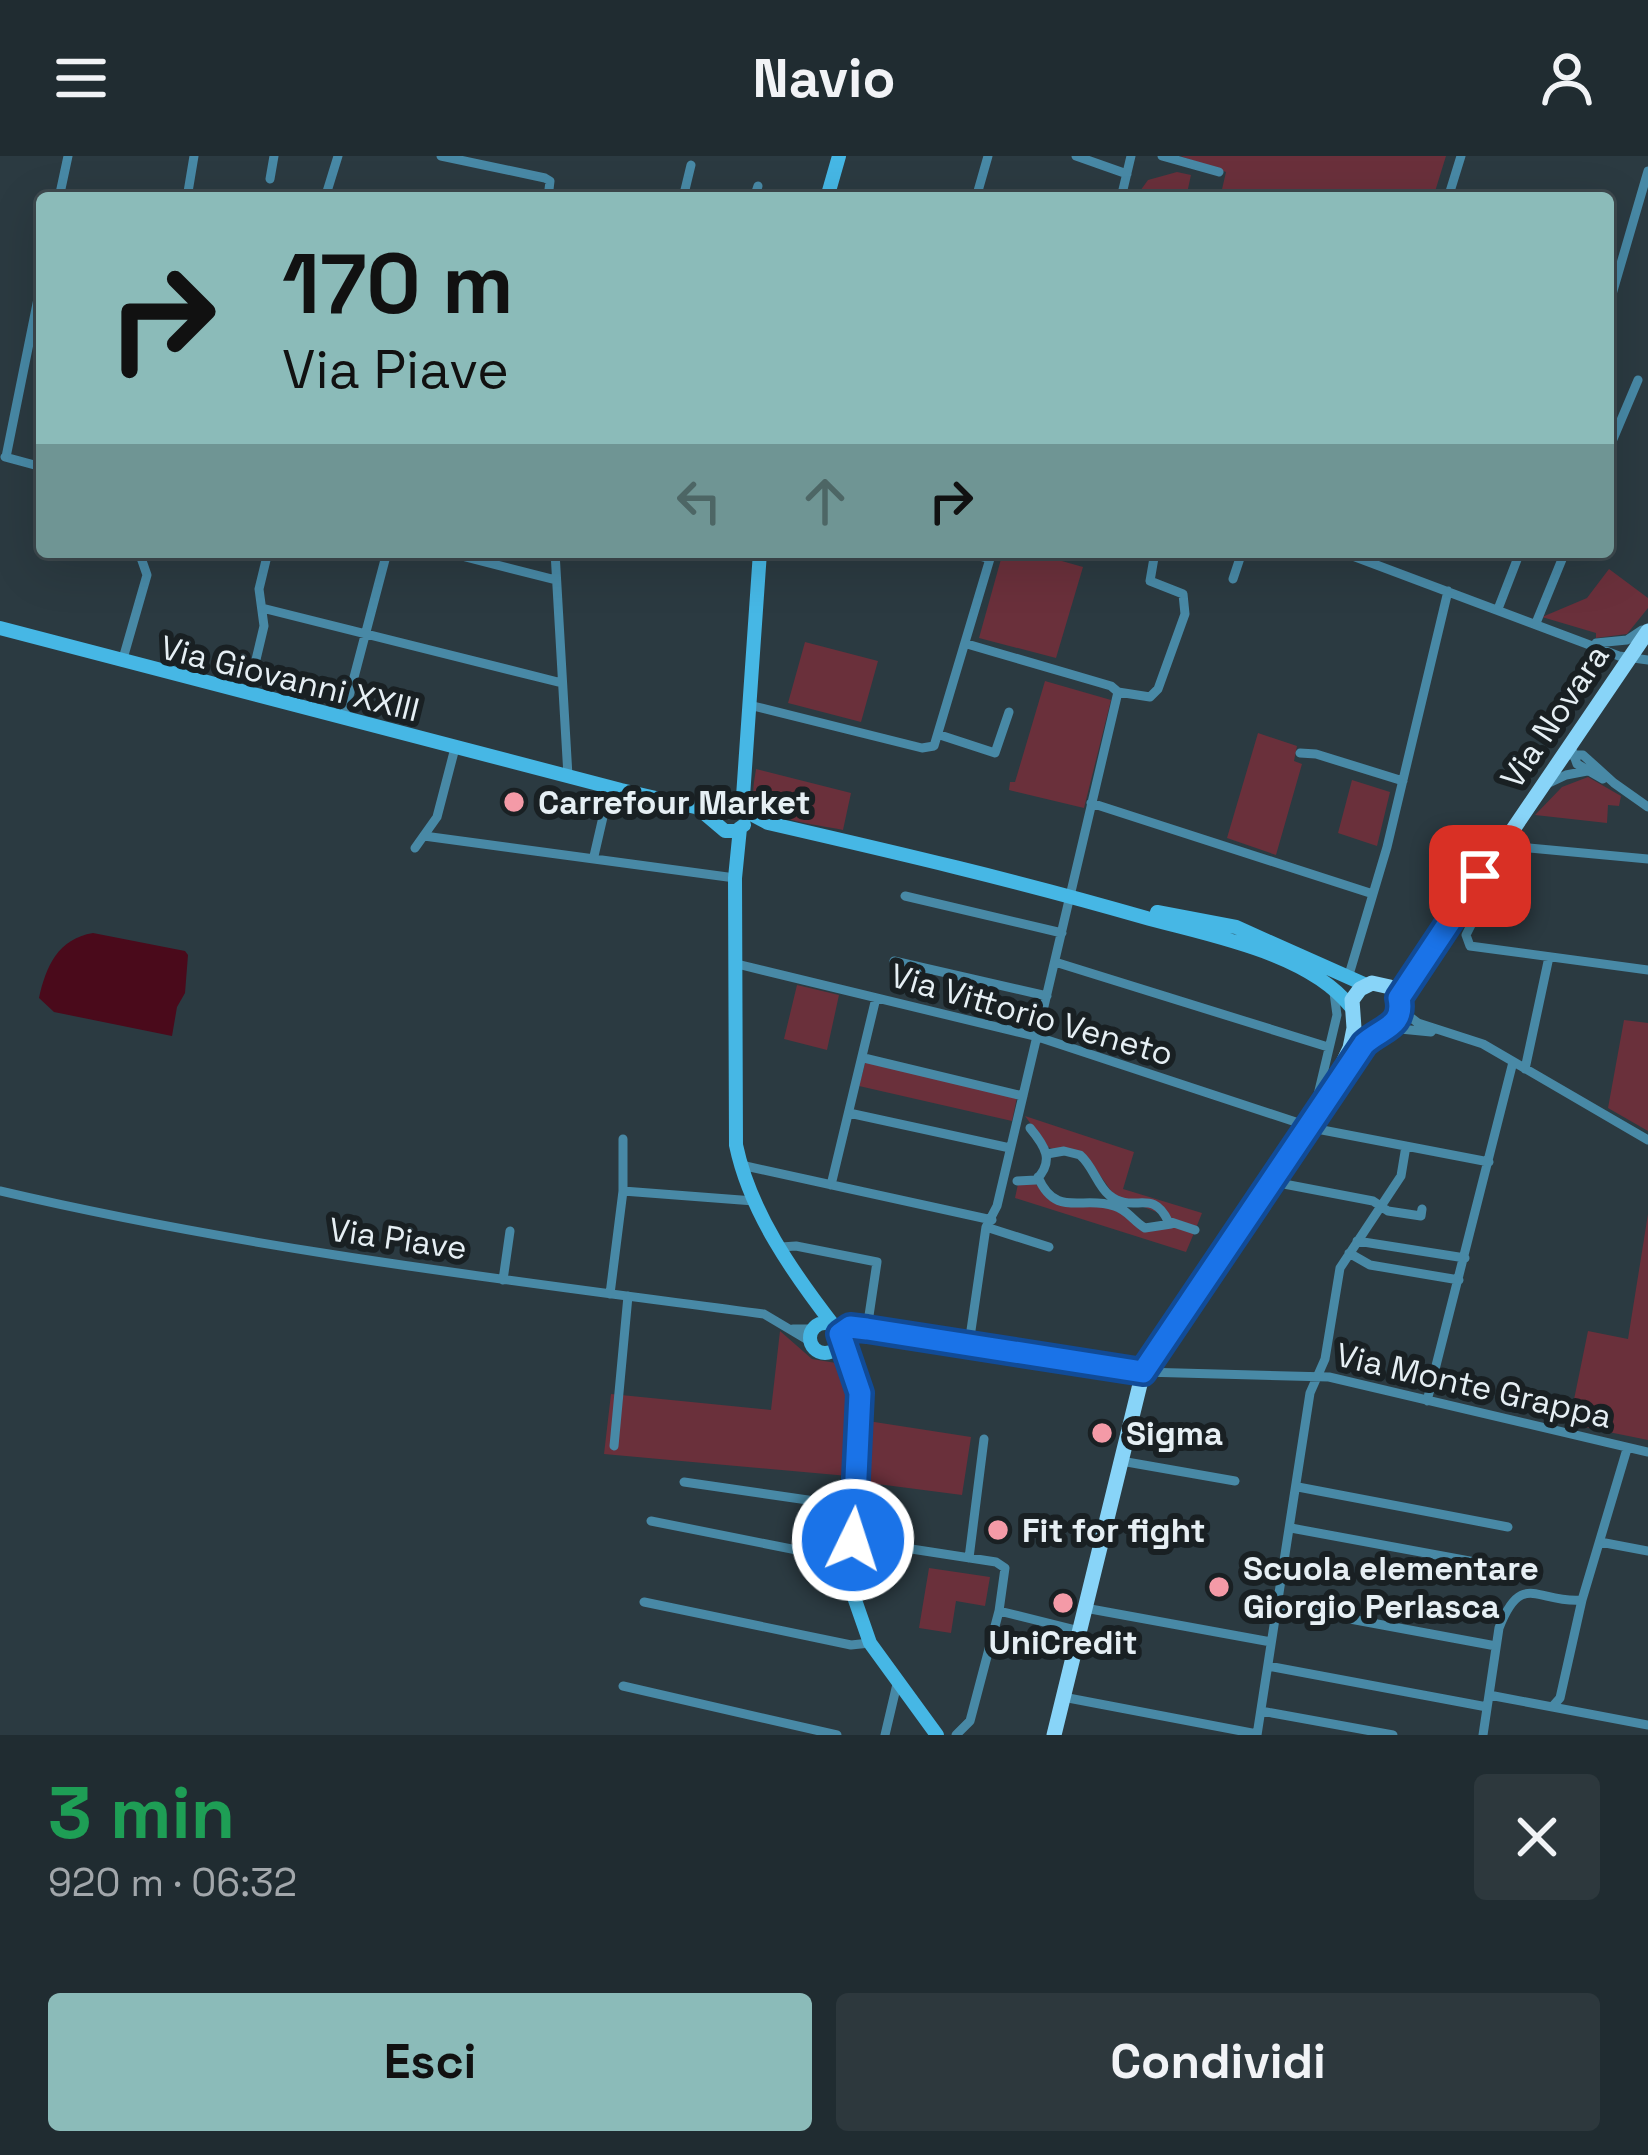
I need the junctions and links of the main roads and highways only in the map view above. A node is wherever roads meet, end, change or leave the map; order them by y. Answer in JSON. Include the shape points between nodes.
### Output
{"nodes":[{"id":1,"x":1648,"y":628,"type":"edge"},
{"id":2,"x":1640,"y":658,"type":"edge"},
{"id":3,"x":1427,"y":955,"type":"junction"},
{"id":4,"x":1384,"y":984,"type":"junction"},
{"id":5,"x":1400,"y":1004,"type":"junction"},
{"id":6,"x":1348,"y":1013,"type":"junction"},
{"id":7,"x":1385,"y":1030,"type":"junction"},
{"id":8,"x":1320,"y":1102,"type":"junction"},
{"id":9,"x":1054,"y":1735,"type":"edge"}],
"edges":[{"from":1,"to":2,"type":"main road","name":"Via Novara"},
{"from":2,"to":3,"type":"main road","name":"Via Novara","via":[[1612,684],[1480,891]]},
{"from":3,"to":4,"type":"main road","name":"Via Novara"},
{"from":3,"to":5,"type":"main road","name":"Via Novara"},
{"from":4,"to":5,"type":"main road"},
{"from":4,"to":6,"type":"main road","via":[[1366,985]]},
{"from":5,"to":7,"type":"main road"},
{"from":6,"to":7,"type":"main road","via":[[1364,1030]]},
{"from":6,"to":8,"type":"main road","via":[[1350,1048]]},
{"from":7,"to":8,"type":"main road","via":[[1364,1044]]},
{"from":8,"to":9,"type":"main road","via":[[1143,1372]]}]}
